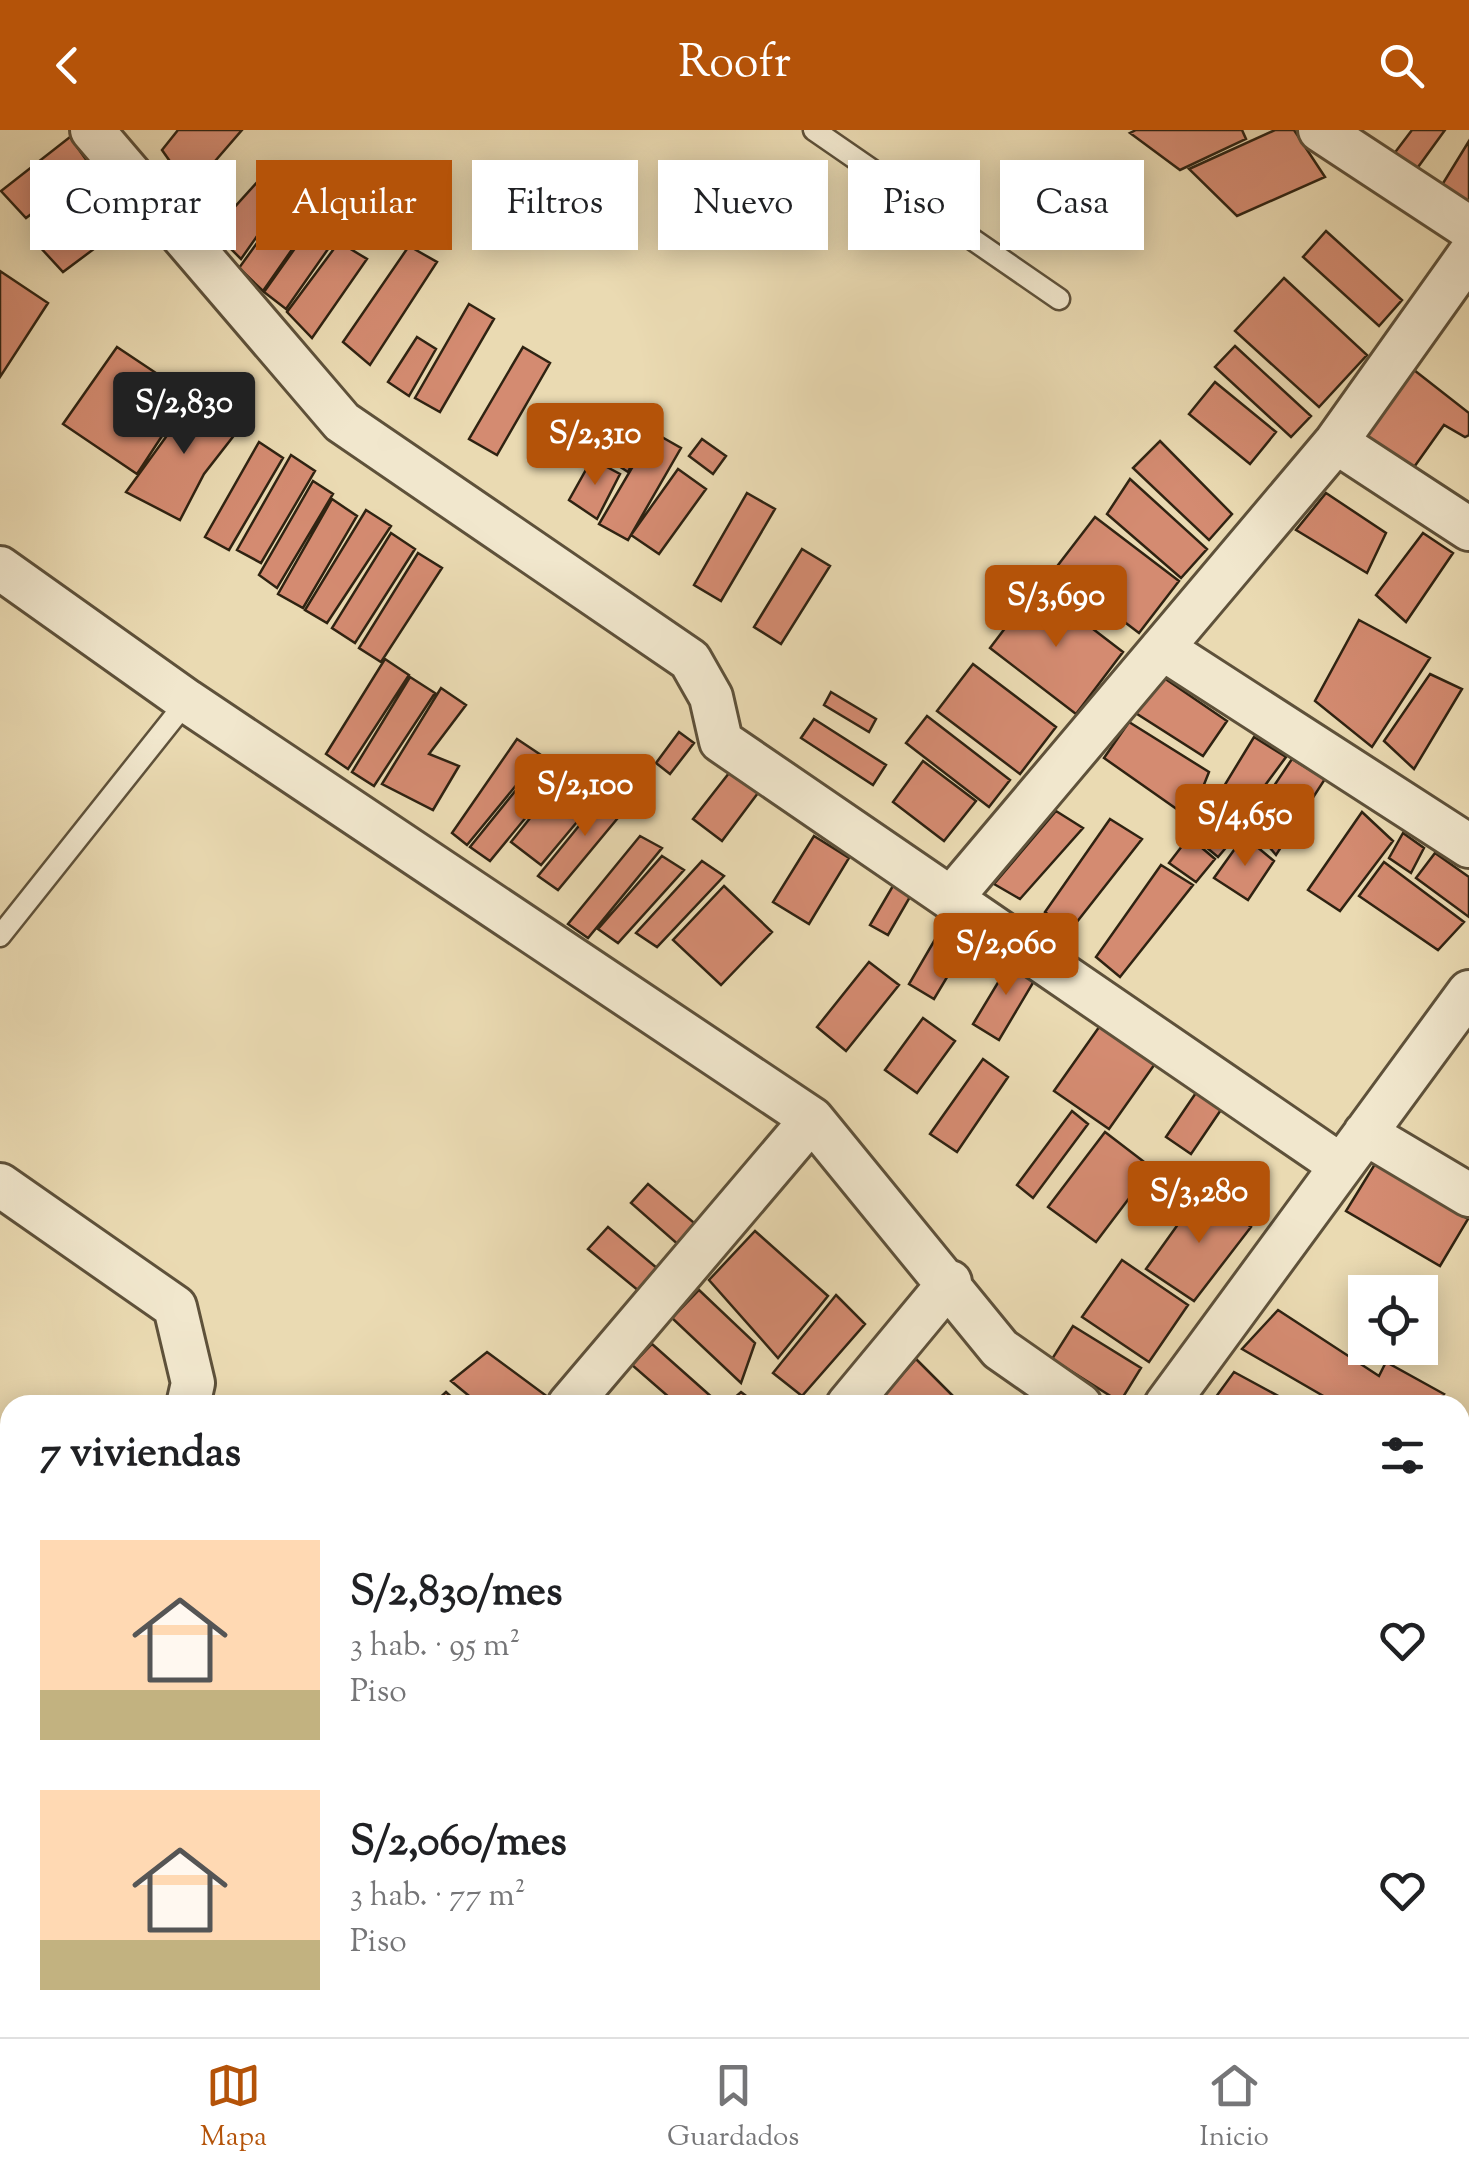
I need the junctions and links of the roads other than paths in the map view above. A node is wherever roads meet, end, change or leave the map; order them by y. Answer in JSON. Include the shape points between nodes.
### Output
{"nodes":[{"id":1,"x":92,"y":130,"type":"edge"},
{"id":2,"x":814,"y":130,"type":"edge"},
{"id":3,"x":1320,"y":130,"type":"edge"},
{"id":4,"x":1469,"y":228,"type":"edge"},
{"id":5,"x":1469,"y":255,"type":"edge"},
{"id":6,"x":1059,"y":299,"type":"dead end"},
{"id":7,"x":1336,"y":442,"type":"junction"},
{"id":8,"x":1469,"y":529,"type":"edge"},
{"id":9,"x":0,"y":568,"type":"edge"},
{"id":10,"x":1162,"y":648,"type":"junction"},
{"id":11,"x":187,"y":701,"type":"junction"},
{"id":12,"x":1469,"y":846,"type":"edge"},
{"id":13,"x":953,"y":896,"type":"junction"},
{"id":14,"x":0,"y":936,"type":"edge"},
{"id":15,"x":1469,"y":992,"type":"edge"},
{"id":16,"x":812,"y":1119,"type":"junction"},
{"id":17,"x":1352,"y":1149,"type":"junction"},
{"id":18,"x":0,"y":1186,"type":"edge"},
{"id":19,"x":1469,"y":1195,"type":"edge"},
{"id":20,"x":950,"y":1282,"type":"junction"},
{"id":21,"x":191,"y":1395,"type":"edge"},
{"id":22,"x":577,"y":1395,"type":"edge"},
{"id":23,"x":856,"y":1395,"type":"edge"},
{"id":24,"x":1066,"y":1395,"type":"edge"},
{"id":25,"x":1173,"y":1395,"type":"edge"}],
"edges":[{"from":1,"to":13,"type":"street","via":[[342,422],[690,660],[711,697],[722,741]]},
{"from":2,"to":6,"type":"lane"},
{"from":3,"to":4,"type":"street"},
{"from":5,"to":7,"type":"street"},
{"from":7,"to":8,"type":"street"},
{"from":7,"to":10,"type":"street"},
{"from":9,"to":11,"type":"street"},
{"from":10,"to":12,"type":"street"},
{"from":10,"to":13,"type":"street"},
{"from":11,"to":14,"type":"lane"},
{"from":11,"to":16,"type":"street"},
{"from":13,"to":17,"type":"street"},
{"from":15,"to":17,"type":"street"},
{"from":16,"to":20,"type":"street"},
{"from":16,"to":22,"type":"street"},
{"from":17,"to":19,"type":"street"},
{"from":17,"to":25,"type":"street"},
{"from":18,"to":21,"type":"street","via":[[174,1307],[194,1384]]},
{"from":20,"to":23,"type":"street"},
{"from":20,"to":24,"type":"street","via":[[1000,1349]]}]}
